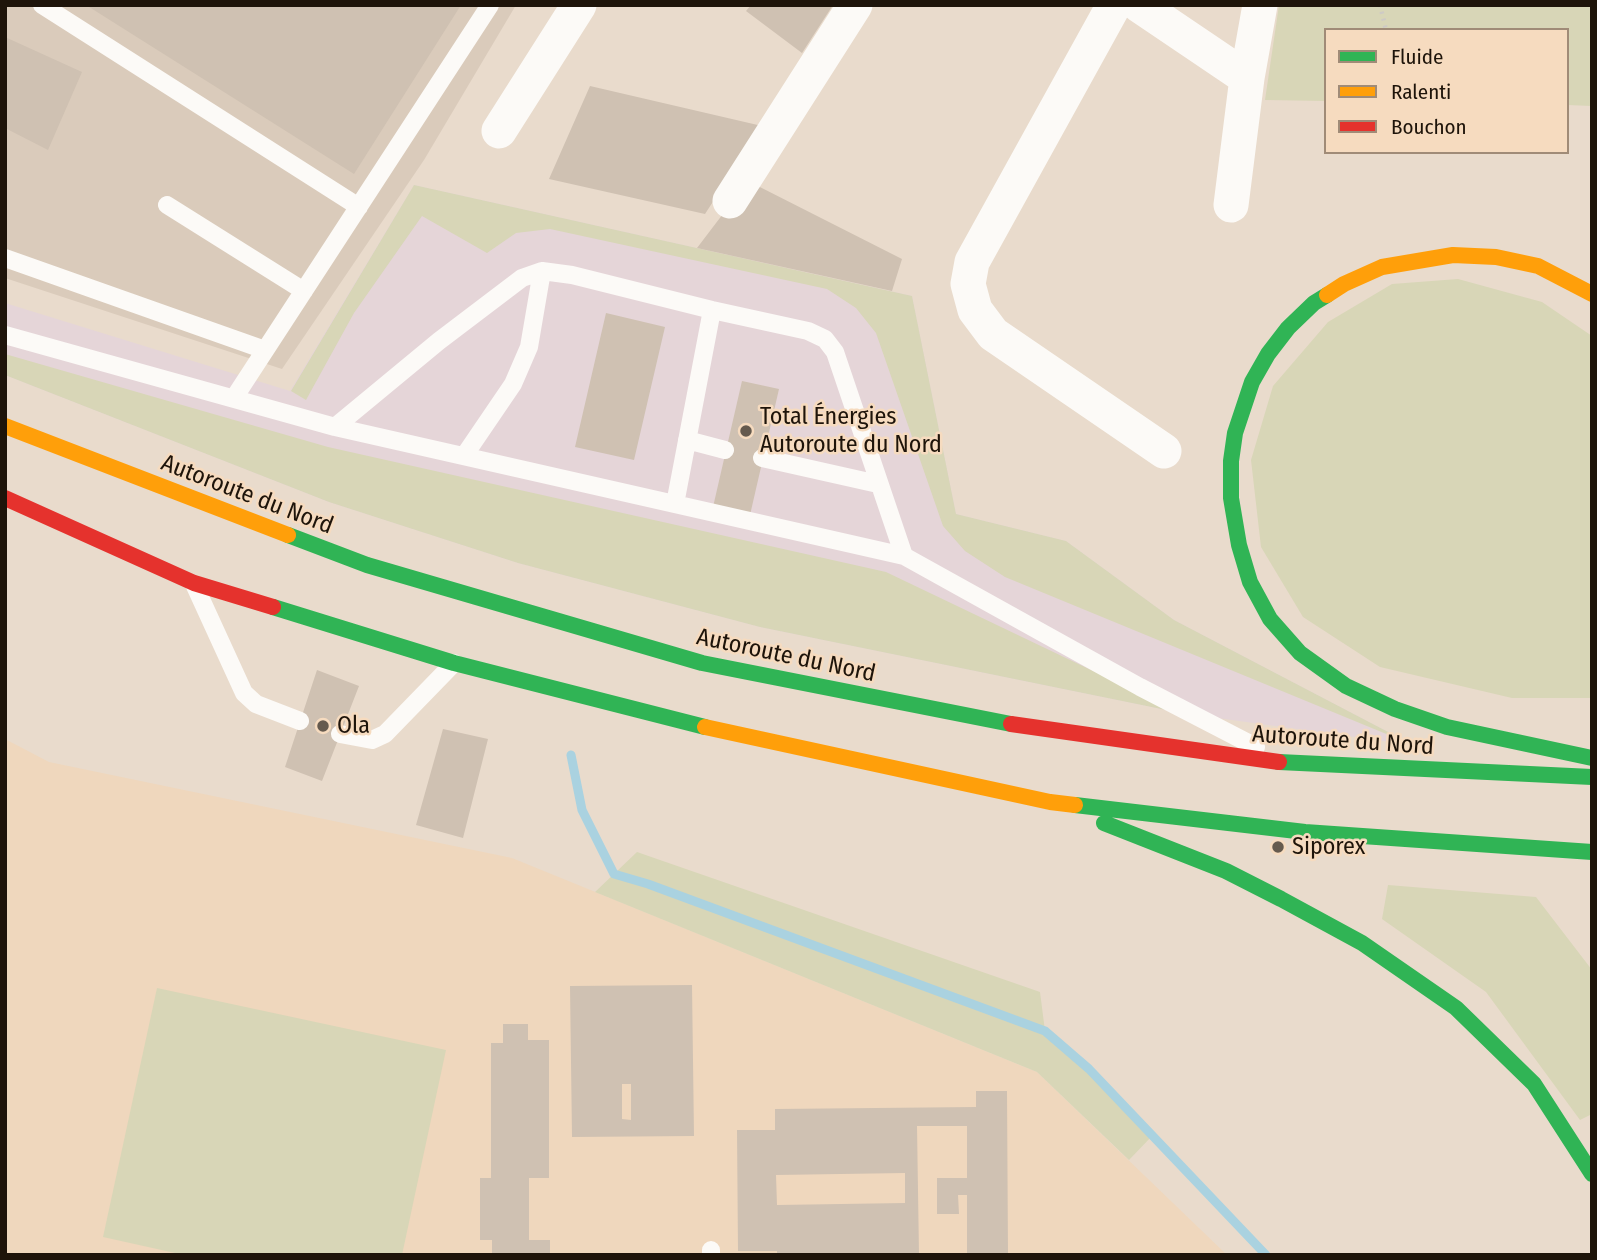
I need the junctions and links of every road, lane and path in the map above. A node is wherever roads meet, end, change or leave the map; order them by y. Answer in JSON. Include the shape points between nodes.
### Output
{"nodes":[{"id":1,"x":42,"y":5,"type":"edge"},
{"id":2,"x":490,"y":5,"type":"edge"},
{"id":3,"x":579,"y":5,"type":"edge"},
{"id":4,"x":855,"y":5,"type":"edge"},
{"id":5,"x":1114,"y":5,"type":"edge"},
{"id":6,"x":1139,"y":5,"type":"edge"},
{"id":7,"x":1260,"y":5,"type":"edge"},
{"id":8,"x":1380,"y":5,"type":"edge"},
{"id":9,"x":1386,"y":28,"type":"edge"},
{"id":10,"x":1247,"y":78,"type":"junction"},
{"id":11,"x":499,"y":131,"type":"dead end"},
{"id":12,"x":730,"y":201,"type":"dead end"},
{"id":13,"x":167,"y":205,"type":"dead end"},
{"id":14,"x":1231,"y":205,"type":"dead end"},
{"id":15,"x":359,"y":207,"type":"junction"},
{"id":16,"x":5,"y":258,"type":"edge"},
{"id":17,"x":542,"y":271,"type":"junction"},
{"id":18,"x":304,"y":291,"type":"junction"},
{"id":19,"x":1592,"y":294,"type":"edge"},
{"id":20,"x":712,"y":310,"type":"junction"},
{"id":21,"x":5,"y":335,"type":"edge"},
{"id":22,"x":265,"y":350,"type":"junction"},
{"id":23,"x":234,"y":398,"type":"junction"},
{"id":24,"x":5,"y":426,"type":"edge"},
{"id":25,"x":335,"y":427,"type":"junction"},
{"id":26,"x":687,"y":440,"type":"junction"},
{"id":27,"x":725,"y":450,"type":"dead end"},
{"id":28,"x":1164,"y":451,"type":"dead end"},
{"id":29,"x":464,"y":456,"type":"junction"},
{"id":30,"x":762,"y":458,"type":"dead end"},
{"id":31,"x":878,"y":484,"type":"junction"},
{"id":32,"x":5,"y":498,"type":"edge"},
{"id":33,"x":675,"y":504,"type":"junction"},
{"id":34,"x":904,"y":556,"type":"junction"},
{"id":35,"x":194,"y":583,"type":"junction"},
{"id":36,"x":454,"y":663,"type":"junction"},
{"id":37,"x":300,"y":721,"type":"dead end"},
{"id":38,"x":340,"y":734,"type":"dead end"},
{"id":39,"x":1592,"y":758,"type":"edge"},
{"id":40,"x":1287,"y":763,"type":"junction"},
{"id":41,"x":1592,"y":777,"type":"edge"},
{"id":42,"x":1050,"y":802,"type":"junction"},
{"id":43,"x":1592,"y":852,"type":"edge"},
{"id":44,"x":1592,"y":1174,"type":"edge"}],
"edges":[{"from":1,"to":15,"type":"lane"},
{"from":2,"to":15,"type":"lane"},
{"from":3,"to":11,"type":"street"},
{"from":4,"to":12,"type":"street"},
{"from":5,"to":28,"type":"street","via":[[972,262],[968,284],[975,310],[993,334]]},
{"from":6,"to":10,"type":"street"},
{"from":7,"to":10,"type":"street"},
{"from":8,"to":9,"type":"path"},
{"from":10,"to":14,"type":"street"},
{"from":13,"to":18,"type":"lane"},
{"from":15,"to":18,"type":"lane"},
{"from":16,"to":22,"type":"lane"},
{"from":17,"to":20,"type":"lane"},
{"from":17,"to":25,"type":"lane","via":[[522,278]]},
{"from":17,"to":29,"type":"lane","via":[[529,347],[513,384]]},
{"from":18,"to":22,"type":"lane"},
{"from":19,"to":39,"type":"highway","via":[[1538,266],[1496,257],[1453,255],[1382,267],[1344,284],[1314,303],[1288,328],[1252,382],[1235,433],[1231,498],[1250,582],[1270,619],[1300,653],[1346,686],[1395,709],[1447,727]]},
{"from":20,"to":26,"type":"lane"},
{"from":20,"to":31,"type":"lane","via":[[808,331],[825,339],[835,352]]},
{"from":21,"to":23,"type":"lane"},
{"from":22,"to":23,"type":"lane"},
{"from":23,"to":25,"type":"lane"},
{"from":24,"to":40,"type":"highway","name":"Autoroute du Nord","via":[[367,565],[702,663],[1040,730]]},
{"from":25,"to":29,"type":"lane"},
{"from":26,"to":27,"type":"lane"},
{"from":26,"to":33,"type":"lane"},
{"from":29,"to":33,"type":"lane"},
{"from":30,"to":31,"type":"lane"},
{"from":31,"to":34,"type":"lane"},
{"from":32,"to":35,"type":"highway"},
{"from":33,"to":34,"type":"lane"},
{"from":34,"to":40,"type":"lane"},
{"from":35,"to":36,"type":"highway"},
{"from":35,"to":37,"type":"lane","via":[[244,693],[256,704]]},
{"from":36,"to":38,"type":"lane","via":[[385,734],[372,740]]},
{"from":36,"to":42,"type":"highway","via":[[710,728]]},
{"from":40,"to":41,"type":"highway","name":"Autoroute du Nord"},
{"from":42,"to":43,"type":"highway","via":[[1305,832]]},
{"from":42,"to":44,"type":"highway","via":[[1226,871],[1362,943],[1456,1009],[1534,1084]]}]}
